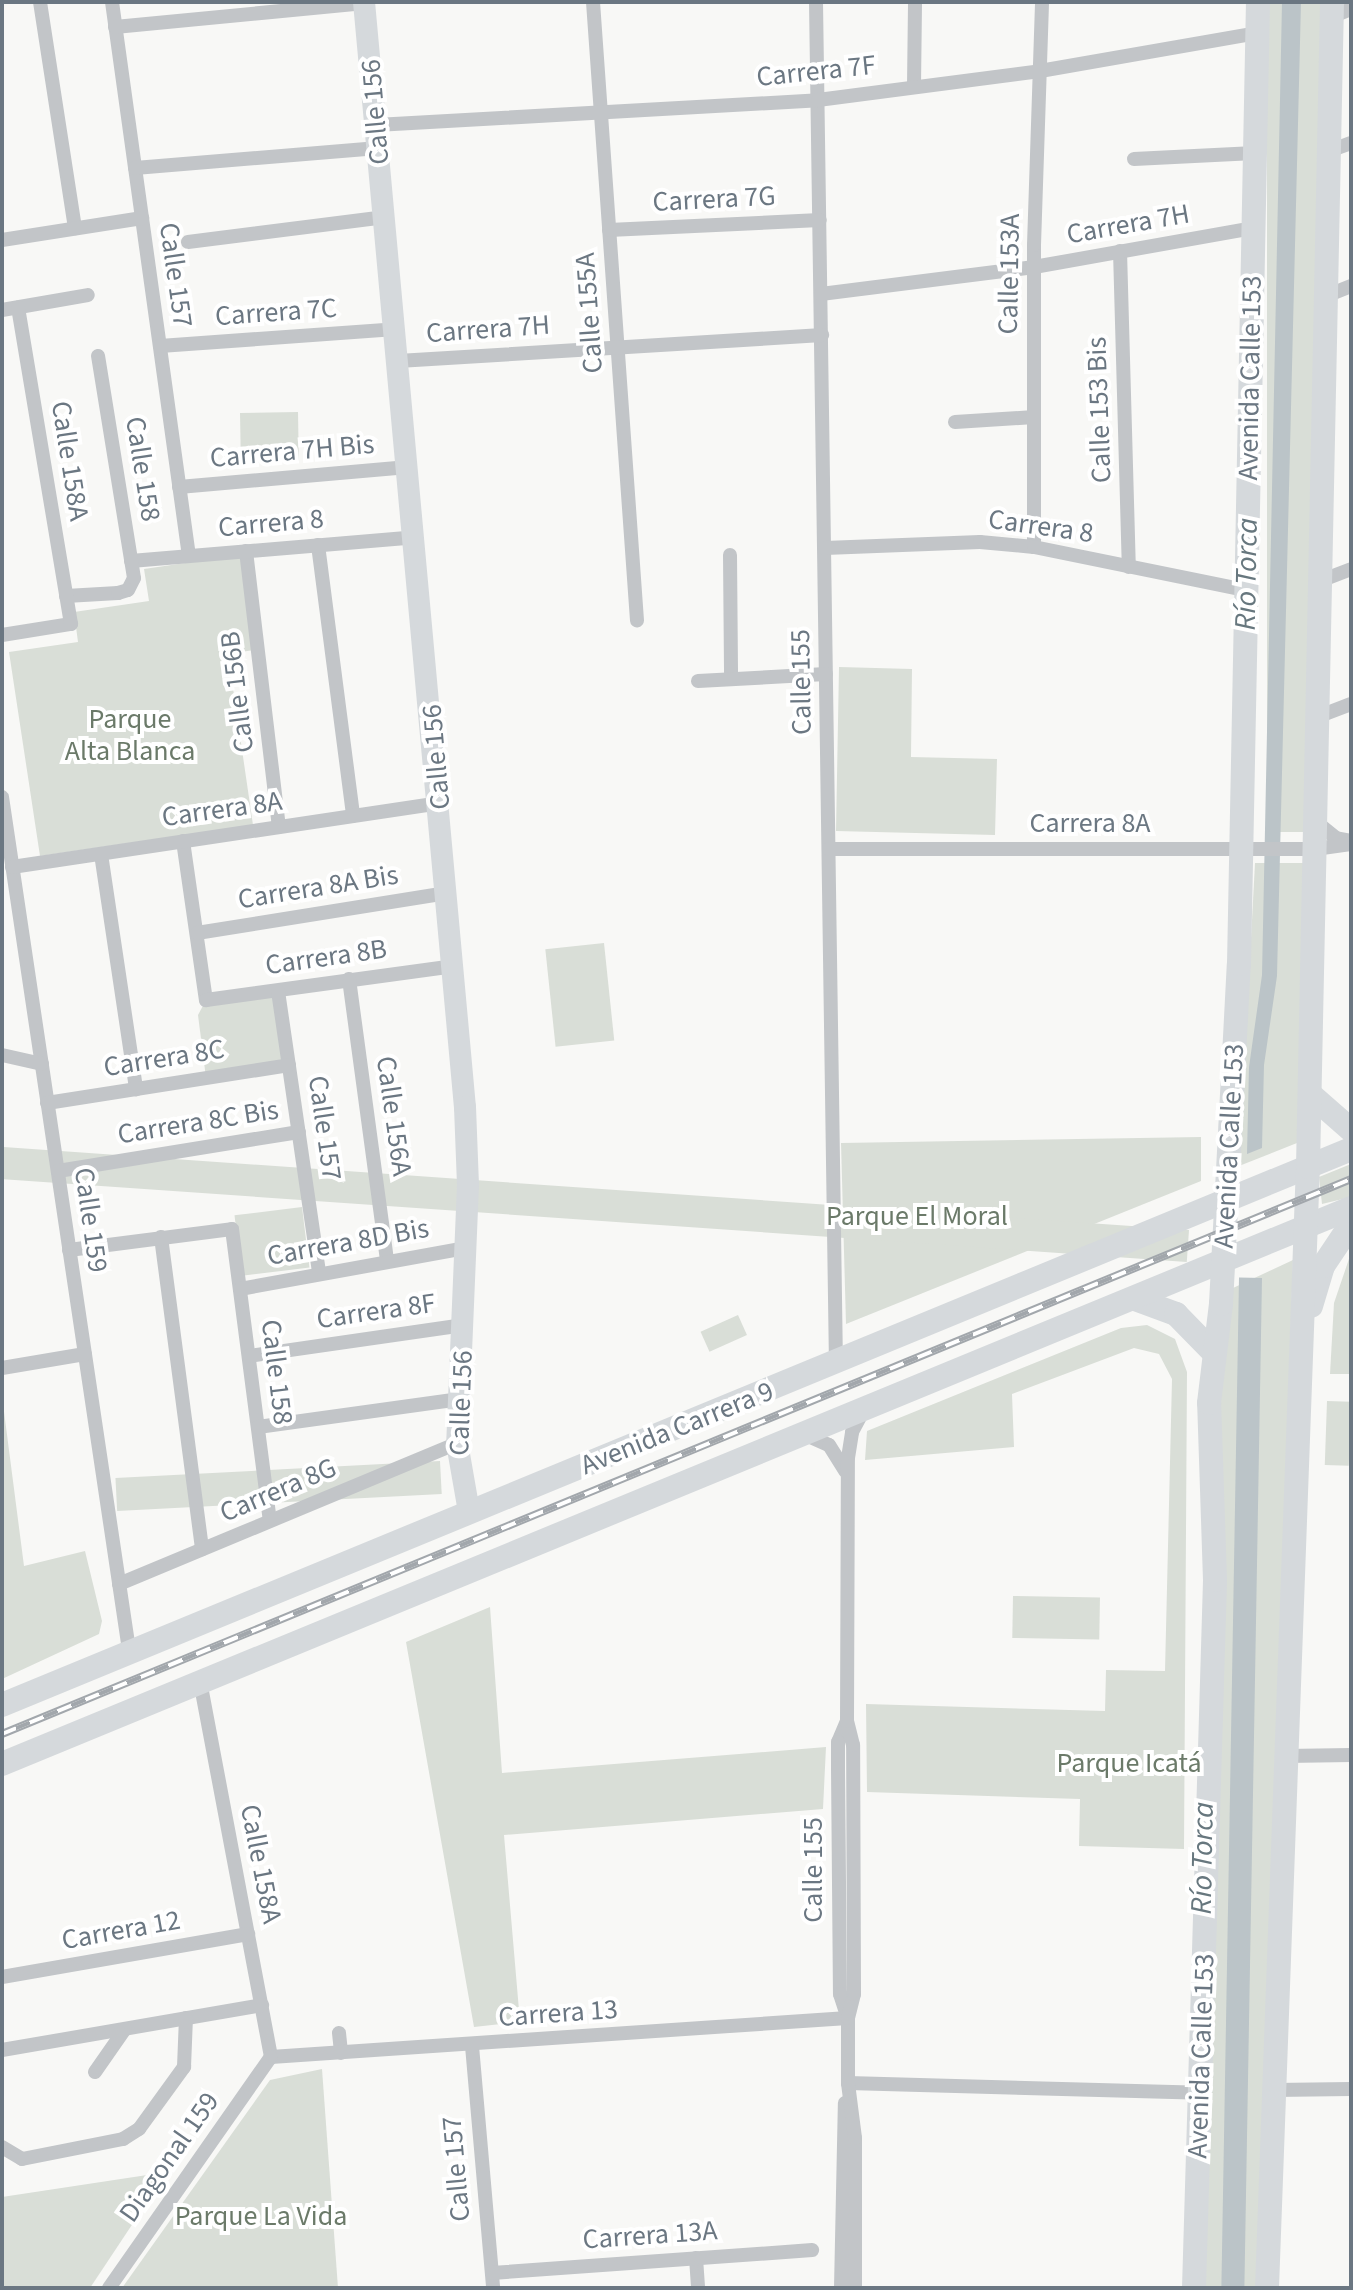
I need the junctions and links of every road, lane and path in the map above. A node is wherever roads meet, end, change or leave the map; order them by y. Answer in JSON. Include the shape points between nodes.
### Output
{"nodes":[{"id":1,"x":40,"y":2,"type":"edge"},
{"id":2,"x":112,"y":2,"type":"edge"},
{"id":3,"x":593,"y":2,"type":"edge"},
{"id":4,"x":816,"y":2,"type":"edge"},
{"id":5,"x":915,"y":2,"type":"edge"},
{"id":6,"x":1042,"y":2,"type":"edge"},
{"id":7,"x":1258,"y":2,"type":"edge"},
{"id":8,"x":364,"y":3,"type":"edge"},
{"id":9,"x":1338,"y":10,"type":"edge"},
{"id":10,"x":115,"y":27,"type":"junction"},
{"id":11,"x":1257,"y":33,"type":"junction"},
{"id":12,"x":1040,"y":71,"type":"junction"},
{"id":13,"x":914,"y":86,"type":"junction"},
{"id":14,"x":818,"y":100,"type":"junction"},
{"id":15,"x":601,"y":113,"type":"junction"},
{"id":16,"x":376,"y":125,"type":"junction"},
{"id":17,"x":1340,"y":147,"type":"edge"},
{"id":18,"x":378,"y":148,"type":"junction"},
{"id":19,"x":1255,"y":153,"type":"junction"},
{"id":20,"x":1134,"y":159,"type":"dead end"},
{"id":21,"x":135,"y":168,"type":"junction"},
{"id":22,"x":385,"y":217,"type":"junction"},
{"id":23,"x":142,"y":218,"type":"junction"},
{"id":24,"x":820,"y":220,"type":"junction"},
{"id":25,"x":75,"y":228,"type":"junction"},
{"id":26,"x":1253,"y":228,"type":"junction"},
{"id":27,"x":609,"y":230,"type":"junction"},
{"id":28,"x":2,"y":237,"type":"edge"},
{"id":29,"x":188,"y":242,"type":"dead end"},
{"id":30,"x":1120,"y":251,"type":"junction"},
{"id":31,"x":1034,"y":267,"type":"junction"},
{"id":32,"x":1351,"y":286,"type":"edge"},
{"id":33,"x":821,"y":294,"type":"junction"},
{"id":34,"x":88,"y":295,"type":"dead end"},
{"id":35,"x":1326,"y":296,"type":"junction"},
{"id":36,"x":18,"y":307,"type":"junction"},
{"id":37,"x":2,"y":310,"type":"edge"},
{"id":38,"x":395,"y":329,"type":"junction"},
{"id":39,"x":822,"y":335,"type":"junction"},
{"id":40,"x":160,"y":346,"type":"junction"},
{"id":41,"x":618,"y":346,"type":"junction"},
{"id":42,"x":98,"y":356,"type":"dead end"},
{"id":43,"x":398,"y":361,"type":"junction"},
{"id":44,"x":1034,"y":417,"type":"junction"},
{"id":45,"x":955,"y":422,"type":"dead end"},
{"id":46,"x":408,"y":467,"type":"junction"},
{"id":47,"x":179,"y":487,"type":"junction"},
{"id":48,"x":415,"y":537,"type":"junction"},
{"id":49,"x":318,"y":545,"type":"junction"},
{"id":50,"x":1034,"y":547,"type":"junction"},
{"id":51,"x":825,"y":548,"type":"junction"},
{"id":52,"x":246,"y":551,"type":"junction"},
{"id":53,"x":730,"y":555,"type":"dead end"},
{"id":54,"x":189,"y":556,"type":"junction"},
{"id":55,"x":131,"y":561,"type":"junction"},
{"id":56,"x":1129,"y":567,"type":"junction"},
{"id":57,"x":1351,"y":569,"type":"edge"},
{"id":58,"x":1320,"y":581,"type":"junction"},
{"id":59,"x":1246,"y":590,"type":"junction"},
{"id":60,"x":66,"y":596,"type":"junction"},
{"id":61,"x":637,"y":620,"type":"dead end"},
{"id":62,"x":2,"y":635,"type":"edge"},
{"id":63,"x":826,"y":674,"type":"junction"},
{"id":64,"x":731,"y":679,"type":"junction"},
{"id":65,"x":698,"y":681,"type":"dead end"},
{"id":66,"x":1351,"y":704,"type":"edge"},
{"id":67,"x":1317,"y":717,"type":"junction"},
{"id":68,"x":2,"y":797,"type":"edge"},
{"id":69,"x":440,"y":803,"type":"junction"},
{"id":70,"x":353,"y":816,"type":"junction"},
{"id":71,"x":1315,"y":821,"type":"junction"},
{"id":72,"x":279,"y":827,"type":"junction"},
{"id":73,"x":183,"y":841,"type":"junction"},
{"id":74,"x":1351,"y":842,"type":"edge"},
{"id":75,"x":829,"y":849,"type":"junction"},
{"id":76,"x":1249,"y":849,"type":"junction"},
{"id":77,"x":1303,"y":849,"type":"junction"},
{"id":78,"x":101,"y":854,"type":"junction"},
{"id":79,"x":12,"y":867,"type":"junction"},
{"id":80,"x":447,"y":893,"type":"junction"},
{"id":81,"x":197,"y":933,"type":"junction"},
{"id":82,"x":453,"y":966,"type":"junction"},
{"id":83,"x":349,"y":979,"type":"junction"},
{"id":84,"x":278,"y":991,"type":"junction"},
{"id":85,"x":2,"y":1055,"type":"edge"},
{"id":86,"x":42,"y":1064,"type":"junction"},
{"id":87,"x":289,"y":1065,"type":"junction"},
{"id":88,"x":136,"y":1089,"type":"junction"},
{"id":89,"x":1310,"y":1094,"type":"junction"},
{"id":90,"x":47,"y":1103,"type":"junction"},
{"id":91,"x":1351,"y":1130,"type":"edge"},
{"id":92,"x":299,"y":1132,"type":"junction"},
{"id":93,"x":1351,"y":1149,"type":"edge"},
{"id":94,"x":1308,"y":1167,"type":"junction"},
{"id":95,"x":58,"y":1171,"type":"junction"},
{"id":96,"x":1232,"y":1198,"type":"junction"},
{"id":97,"x":1351,"y":1208,"type":"edge"},
{"id":98,"x":1351,"y":1224,"type":"edge"},
{"id":99,"x":1305,"y":1227,"type":"junction"},
{"id":100,"x":161,"y":1237,"type":"junction"},
{"id":101,"x":466,"y":1248,"type":"junction"},
{"id":102,"x":69,"y":1250,"type":"junction"},
{"id":103,"x":1229,"y":1259,"type":"junction"},
{"id":104,"x":387,"y":1260,"type":"junction"},
{"id":105,"x":319,"y":1273,"type":"junction"},
{"id":106,"x":240,"y":1289,"type":"junction"},
{"id":107,"x":1135,"y":1299,"type":"junction"},
{"id":108,"x":464,"y":1325,"type":"junction"},
{"id":109,"x":1214,"y":1353,"type":"junction"},
{"id":110,"x":85,"y":1354,"type":"junction"},
{"id":111,"x":1300,"y":1355,"type":"junction"},
{"id":112,"x":249,"y":1356,"type":"junction"},
{"id":113,"x":836,"y":1362,"type":"junction"},
{"id":114,"x":2,"y":1368,"type":"edge"},
{"id":115,"x":460,"y":1399,"type":"junction"},
{"id":116,"x":864,"y":1409,"type":"junction"},
{"id":117,"x":258,"y":1427,"type":"junction"},
{"id":118,"x":803,"y":1434,"type":"junction"},
{"id":119,"x":457,"y":1443,"type":"junction"},
{"id":120,"x":848,"y":1479,"type":"junction"},
{"id":121,"x":469,"y":1512,"type":"junction"},
{"id":122,"x":270,"y":1521,"type":"junction"},
{"id":123,"x":202,"y":1549,"type":"junction"},
{"id":124,"x":119,"y":1584,"type":"junction"},
{"id":125,"x":129,"y":1650,"type":"junction"},
{"id":126,"x":200,"y":1681,"type":"junction"},
{"id":127,"x":2,"y":1705,"type":"edge"},
{"id":128,"x":1351,"y":1755,"type":"edge"},
{"id":129,"x":1286,"y":1756,"type":"junction"},
{"id":130,"x":2,"y":1764,"type":"edge"},
{"id":131,"x":248,"y":1934,"type":"junction"},
{"id":132,"x":2,"y":1977,"type":"edge"},
{"id":133,"x":262,"y":2005,"type":"junction"},
{"id":134,"x":186,"y":2018,"type":"junction"},
{"id":135,"x":848,"y":2018,"type":"junction"},
{"id":136,"x":125,"y":2029,"type":"junction"},
{"id":137,"x":339,"y":2033,"type":"dead end"},
{"id":138,"x":472,"y":2046,"type":"junction"},
{"id":139,"x":2,"y":2050,"type":"edge"},
{"id":140,"x":341,"y":2053,"type":"junction"},
{"id":141,"x":271,"y":2057,"type":"junction"},
{"id":142,"x":95,"y":2072,"type":"dead end"},
{"id":143,"x":848,"y":2083,"type":"junction"},
{"id":144,"x":1351,"y":2089,"type":"edge"},
{"id":145,"x":1274,"y":2090,"type":"junction"},
{"id":146,"x":1200,"y":2093,"type":"junction"},
{"id":147,"x":2,"y":2147,"type":"edge"},
{"id":148,"x":812,"y":2250,"type":"dead end"},
{"id":149,"x":696,"y":2258,"type":"junction"},
{"id":150,"x":492,"y":2280,"type":"edge"},
{"id":151,"x":109,"y":2288,"type":"edge"},
{"id":152,"x":698,"y":2288,"type":"edge"},
{"id":153,"x":841,"y":2288,"type":"edge"},
{"id":154,"x":855,"y":2288,"type":"edge"},
{"id":155,"x":1194,"y":2288,"type":"edge"},
{"id":156,"x":1267,"y":2288,"type":"edge"}],
"edges":[{"from":1,"to":25,"type":"street"},
{"from":2,"to":10,"type":"street","name":"Calle 157"},
{"from":3,"to":15,"type":"street","name":"Calle 155A"},
{"from":4,"to":14,"type":"street","name":"Calle 155"},
{"from":5,"to":13,"type":"street"},
{"from":6,"to":12,"type":"street","name":"Calle 153A"},
{"from":7,"to":11,"type":"main road","name":"Avenida Calle 153"},
{"from":8,"to":10,"type":"street"},
{"from":8,"to":16,"type":"street","name":"Calle 156"},
{"from":9,"to":17,"type":"main road"},
{"from":10,"to":21,"type":"street","name":"Calle 157"},
{"from":11,"to":12,"type":"street","name":"Carrera 7F"},
{"from":11,"to":19,"type":"main road","name":"Avenida Calle 153"},
{"from":12,"to":13,"type":"street","name":"Carrera 7F"},
{"from":12,"to":31,"type":"street","name":"Calle 153A"},
{"from":13,"to":14,"type":"street","name":"Carrera 7F"},
{"from":14,"to":15,"type":"street","name":"Carrera 7F"},
{"from":14,"to":24,"type":"street","name":"Calle 155"},
{"from":15,"to":16,"type":"street","name":"Carrera 7F"},
{"from":15,"to":27,"type":"street","name":"Calle 155A"},
{"from":16,"to":18,"type":"street","name":"Calle 156"},
{"from":17,"to":35,"type":"main road"},
{"from":18,"to":21,"type":"street"},
{"from":18,"to":22,"type":"street","name":"Calle 156"},
{"from":19,"to":20,"type":"street"},
{"from":19,"to":26,"type":"main road","name":"Avenida Calle 153"},
{"from":21,"to":23,"type":"street","name":"Calle 157"},
{"from":22,"to":29,"type":"street"},
{"from":22,"to":38,"type":"street","name":"Calle 156"},
{"from":23,"to":25,"type":"street"},
{"from":23,"to":40,"type":"street","name":"Calle 157"},
{"from":24,"to":27,"type":"street","name":"Carrera 7G"},
{"from":24,"to":33,"type":"street","name":"Calle 155"},
{"from":25,"to":28,"type":"street"},
{"from":26,"to":30,"type":"street","name":"Carrera 7H"},
{"from":26,"to":59,"type":"main road","name":"Avenida Calle 153"},
{"from":27,"to":41,"type":"street","name":"Calle 155A"},
{"from":30,"to":31,"type":"street","name":"Carrera 7H"},
{"from":30,"to":56,"type":"street","name":"Calle 153 Bis"},
{"from":31,"to":33,"type":"street","name":"Carrera 7H"},
{"from":31,"to":44,"type":"street","name":"Calle 153A"},
{"from":32,"to":35,"type":"street"},
{"from":33,"to":39,"type":"street","name":"Calle 155"},
{"from":34,"to":36,"type":"street"},
{"from":35,"to":58,"type":"main road"},
{"from":36,"to":37,"type":"street"},
{"from":36,"to":60,"type":"street","name":"Calle 158A"},
{"from":38,"to":40,"type":"street","name":"Carrera 7C"},
{"from":38,"to":43,"type":"street","name":"Calle 156"},
{"from":39,"to":41,"type":"street","name":"Carrera 7H"},
{"from":39,"to":51,"type":"street","name":"Calle 155"},
{"from":40,"to":47,"type":"street","name":"Calle 157"},
{"from":41,"to":43,"type":"street","name":"Carrera 7H"},
{"from":41,"to":61,"type":"street","name":"Calle 155A"},
{"from":42,"to":55,"type":"street","name":"Calle 158"},
{"from":43,"to":46,"type":"street","name":"Calle 156"},
{"from":44,"to":45,"type":"street"},
{"from":44,"to":50,"type":"street","name":"Calle 153A"},
{"from":46,"to":47,"type":"street","name":"Carrera 7H Bis"},
{"from":46,"to":48,"type":"street","name":"Calle 156"},
{"from":47,"to":54,"type":"street","name":"Calle 157"},
{"from":48,"to":49,"type":"street","name":"Carrera 8"},
{"from":48,"to":69,"type":"street","name":"Calle 156"},
{"from":49,"to":52,"type":"street","name":"Carrera 8"},
{"from":49,"to":70,"type":"street"},
{"from":50,"to":51,"type":"street","name":"Carrera 8","via":[[980,542]]},
{"from":50,"to":56,"type":"street","name":"Carrera 8"},
{"from":51,"to":63,"type":"street","name":"Calle 155"},
{"from":52,"to":54,"type":"street","name":"Carrera 8"},
{"from":52,"to":72,"type":"street","name":"Calle 156B"},
{"from":53,"to":64,"type":"street"},
{"from":54,"to":55,"type":"street","name":"Carrera 8"},
{"from":55,"to":60,"type":"street","name":"Calle 158","via":[[134,578],[128,590]]},
{"from":56,"to":59,"type":"street","name":"Carrera 8"},
{"from":57,"to":58,"type":"street"},
{"from":58,"to":67,"type":"main road"},
{"from":59,"to":76,"type":"main road","name":"Avenida Calle 153"},
{"from":60,"to":62,"type":"street","name":"Calle 158A","via":[[71,624]]},
{"from":63,"to":64,"type":"street"},
{"from":63,"to":75,"type":"street","name":"Calle 155"},
{"from":64,"to":65,"type":"street"},
{"from":66,"to":67,"type":"street"},
{"from":67,"to":71,"type":"main road"},
{"from":68,"to":79,"type":"street","name":"Calle 159"},
{"from":69,"to":70,"type":"street","name":"Carrera 8A"},
{"from":69,"to":80,"type":"street","name":"Calle 156"},
{"from":70,"to":72,"type":"street","name":"Carrera 8A"},
{"from":71,"to":74,"type":"street","name":"Carrera 8A","via":[[1336,838]]},
{"from":71,"to":77,"type":"main road"},
{"from":72,"to":73,"type":"street","name":"Carrera 8A"},
{"from":73,"to":78,"type":"street","name":"Carrera 8A"},
{"from":73,"to":81,"type":"street"},
{"from":74,"to":77,"type":"street","name":"Carrera 8A"},
{"from":75,"to":76,"type":"street","name":"Carrera 8A"},
{"from":75,"to":113,"type":"street","name":"Calle 155"},
{"from":76,"to":77,"type":"street","name":"Carrera 8A"},
{"from":76,"to":96,"type":"main road","name":"Avenida Calle 153"},
{"from":77,"to":89,"type":"main road"},
{"from":78,"to":79,"type":"street","name":"Carrera 8A"},
{"from":78,"to":88,"type":"street"},
{"from":79,"to":86,"type":"street","name":"Calle 159"},
{"from":80,"to":81,"type":"street","name":"Carrera 8A Bis"},
{"from":80,"to":82,"type":"street","name":"Calle 156"},
{"from":81,"to":84,"type":"street","name":"Carrera 8B","via":[[206,1000]]},
{"from":82,"to":83,"type":"street","name":"Carrera 8B"},
{"from":82,"to":101,"type":"street","name":"Calle 156","via":[[468,1146]]},
{"from":83,"to":84,"type":"street","name":"Carrera 8B"},
{"from":83,"to":104,"type":"street","name":"Calle 156A"},
{"from":84,"to":87,"type":"street","name":"Calle 157"},
{"from":85,"to":86,"type":"street"},
{"from":86,"to":90,"type":"street","name":"Calle 159"},
{"from":87,"to":88,"type":"street","name":"Carrera 8C"},
{"from":87,"to":92,"type":"street","name":"Calle 157"},
{"from":88,"to":90,"type":"street","name":"Carrera 8C"},
{"from":89,"to":91,"type":"main road"},
{"from":89,"to":94,"type":"main road"},
{"from":90,"to":95,"type":"street","name":"Calle 159"},
{"from":92,"to":95,"type":"street","name":"Carrera 8C Bis"},
{"from":92,"to":105,"type":"street","name":"Calle 157"},
{"from":93,"to":94,"type":"main road","name":"Avenida Carrera 9"},
{"from":94,"to":96,"type":"main road","name":"Avenida Carrera 9"},
{"from":94,"to":99,"type":"main road"},
{"from":95,"to":102,"type":"street","name":"Calle 159"},
{"from":96,"to":103,"type":"main road","name":"Avenida Calle 153"},
{"from":96,"to":113,"type":"main road","name":"Avenida Carrera 9"},
{"from":97,"to":99,"type":"main road","name":"Avenida Carrera 9"},
{"from":98,"to":111,"type":"main road","via":[[1318,1280]]},
{"from":99,"to":103,"type":"main road","name":"Avenida Carrera 9"},
{"from":99,"to":111,"type":"main road"},
{"from":100,"to":102,"type":"street"},
{"from":100,"to":106,"type":"street","name":"Calle 158","via":[[232,1229]]},
{"from":100,"to":123,"type":"street"},
{"from":101,"to":104,"type":"street","name":"Carrera 8D Bis"},
{"from":101,"to":108,"type":"street","name":"Calle 156"},
{"from":102,"to":110,"type":"street","name":"Calle 159"},
{"from":103,"to":107,"type":"main road","name":"Avenida Carrera 9"},
{"from":103,"to":109,"type":"main road","name":"Avenida Calle 153"},
{"from":104,"to":105,"type":"street","name":"Carrera 8D Bis"},
{"from":105,"to":106,"type":"street","name":"Carrera 8D Bis"},
{"from":106,"to":112,"type":"street","name":"Calle 158"},
{"from":107,"to":109,"type":"main road","via":[[1176,1314]]},
{"from":107,"to":116,"type":"main road","name":"Avenida Carrera 9"},
{"from":108,"to":112,"type":"street","name":"Carrera 8F"},
{"from":108,"to":115,"type":"street","name":"Calle 156"},
{"from":109,"to":146,"type":"main road","name":"Avenida Calle 153","via":[[1209,1431],[1215,1580]]},
{"from":110,"to":114,"type":"street"},
{"from":110,"to":124,"type":"street","name":"Calle 159"},
{"from":111,"to":129,"type":"main road"},
{"from":112,"to":117,"type":"street","name":"Calle 158"},
{"from":113,"to":121,"type":"main road","name":"Avenida Carrera 9"},
{"from":115,"to":117,"type":"street"},
{"from":115,"to":119,"type":"street","name":"Calle 156"},
{"from":116,"to":118,"type":"main road","name":"Avenida Carrera 9"},
{"from":116,"to":120,"type":"street","name":"Calle 155","via":[[852,1432]]},
{"from":117,"to":122,"type":"street","name":"Calle 158"},
{"from":118,"to":120,"type":"street","via":[[829,1445]]},
{"from":118,"to":126,"type":"main road","name":"Avenida Carrera 9"},
{"from":119,"to":121,"type":"street","name":"Calle 156"},
{"from":119,"to":122,"type":"street","name":"Carrera 8G"},
{"from":120,"to":135,"type":"street","name":"Calle 155","via":[[854,1994]]},
{"from":121,"to":125,"type":"main road","name":"Avenida Carrera 9"},
{"from":122,"to":123,"type":"street","name":"Carrera 8G"},
{"from":123,"to":124,"type":"street","name":"Carrera 8G"},
{"from":124,"to":125,"type":"street","name":"Calle 159"},
{"from":125,"to":127,"type":"main road","name":"Avenida Carrera 9"},
{"from":126,"to":130,"type":"main road","name":"Avenida Carrera 9"},
{"from":126,"to":131,"type":"street","name":"Calle 158A"},
{"from":128,"to":129,"type":"street"},
{"from":129,"to":145,"type":"main road"},
{"from":131,"to":132,"type":"street","name":"Carrera 12"},
{"from":131,"to":133,"type":"street","name":"Calle 158A"},
{"from":133,"to":134,"type":"street"},
{"from":133,"to":141,"type":"street","name":"Calle 158A"},
{"from":134,"to":136,"type":"street"},
{"from":134,"to":147,"type":"street","via":[[184,2067],[139,2129],[123,2139],[22,2159]]},
{"from":135,"to":138,"type":"street","name":"Carrera 13"},
{"from":135,"to":143,"type":"street","name":"Calle 155"},
{"from":136,"to":139,"type":"street"},
{"from":136,"to":142,"type":"street"},
{"from":137,"to":140,"type":"street"},
{"from":138,"to":140,"type":"street","name":"Carrera 13"},
{"from":138,"to":150,"type":"street","name":"Calle 157"},
{"from":140,"to":141,"type":"street","name":"Carrera 13"},
{"from":141,"to":151,"type":"street","name":"Diagonal 159"},
{"from":143,"to":146,"type":"street"},
{"from":143,"to":153,"type":"street","name":"Calle 155","via":[[841,2137]]},
{"from":143,"to":154,"type":"street","name":"Calle 155","via":[[855,2138]]},
{"from":144,"to":145,"type":"street"},
{"from":145,"to":156,"type":"main road"},
{"from":146,"to":155,"type":"main road","name":"Avenida Calle 153"},
{"from":148,"to":149,"type":"street","name":"Carrera 13A"},
{"from":149,"to":150,"type":"street","name":"Carrera 13A"},
{"from":149,"to":152,"type":"street"}]}
